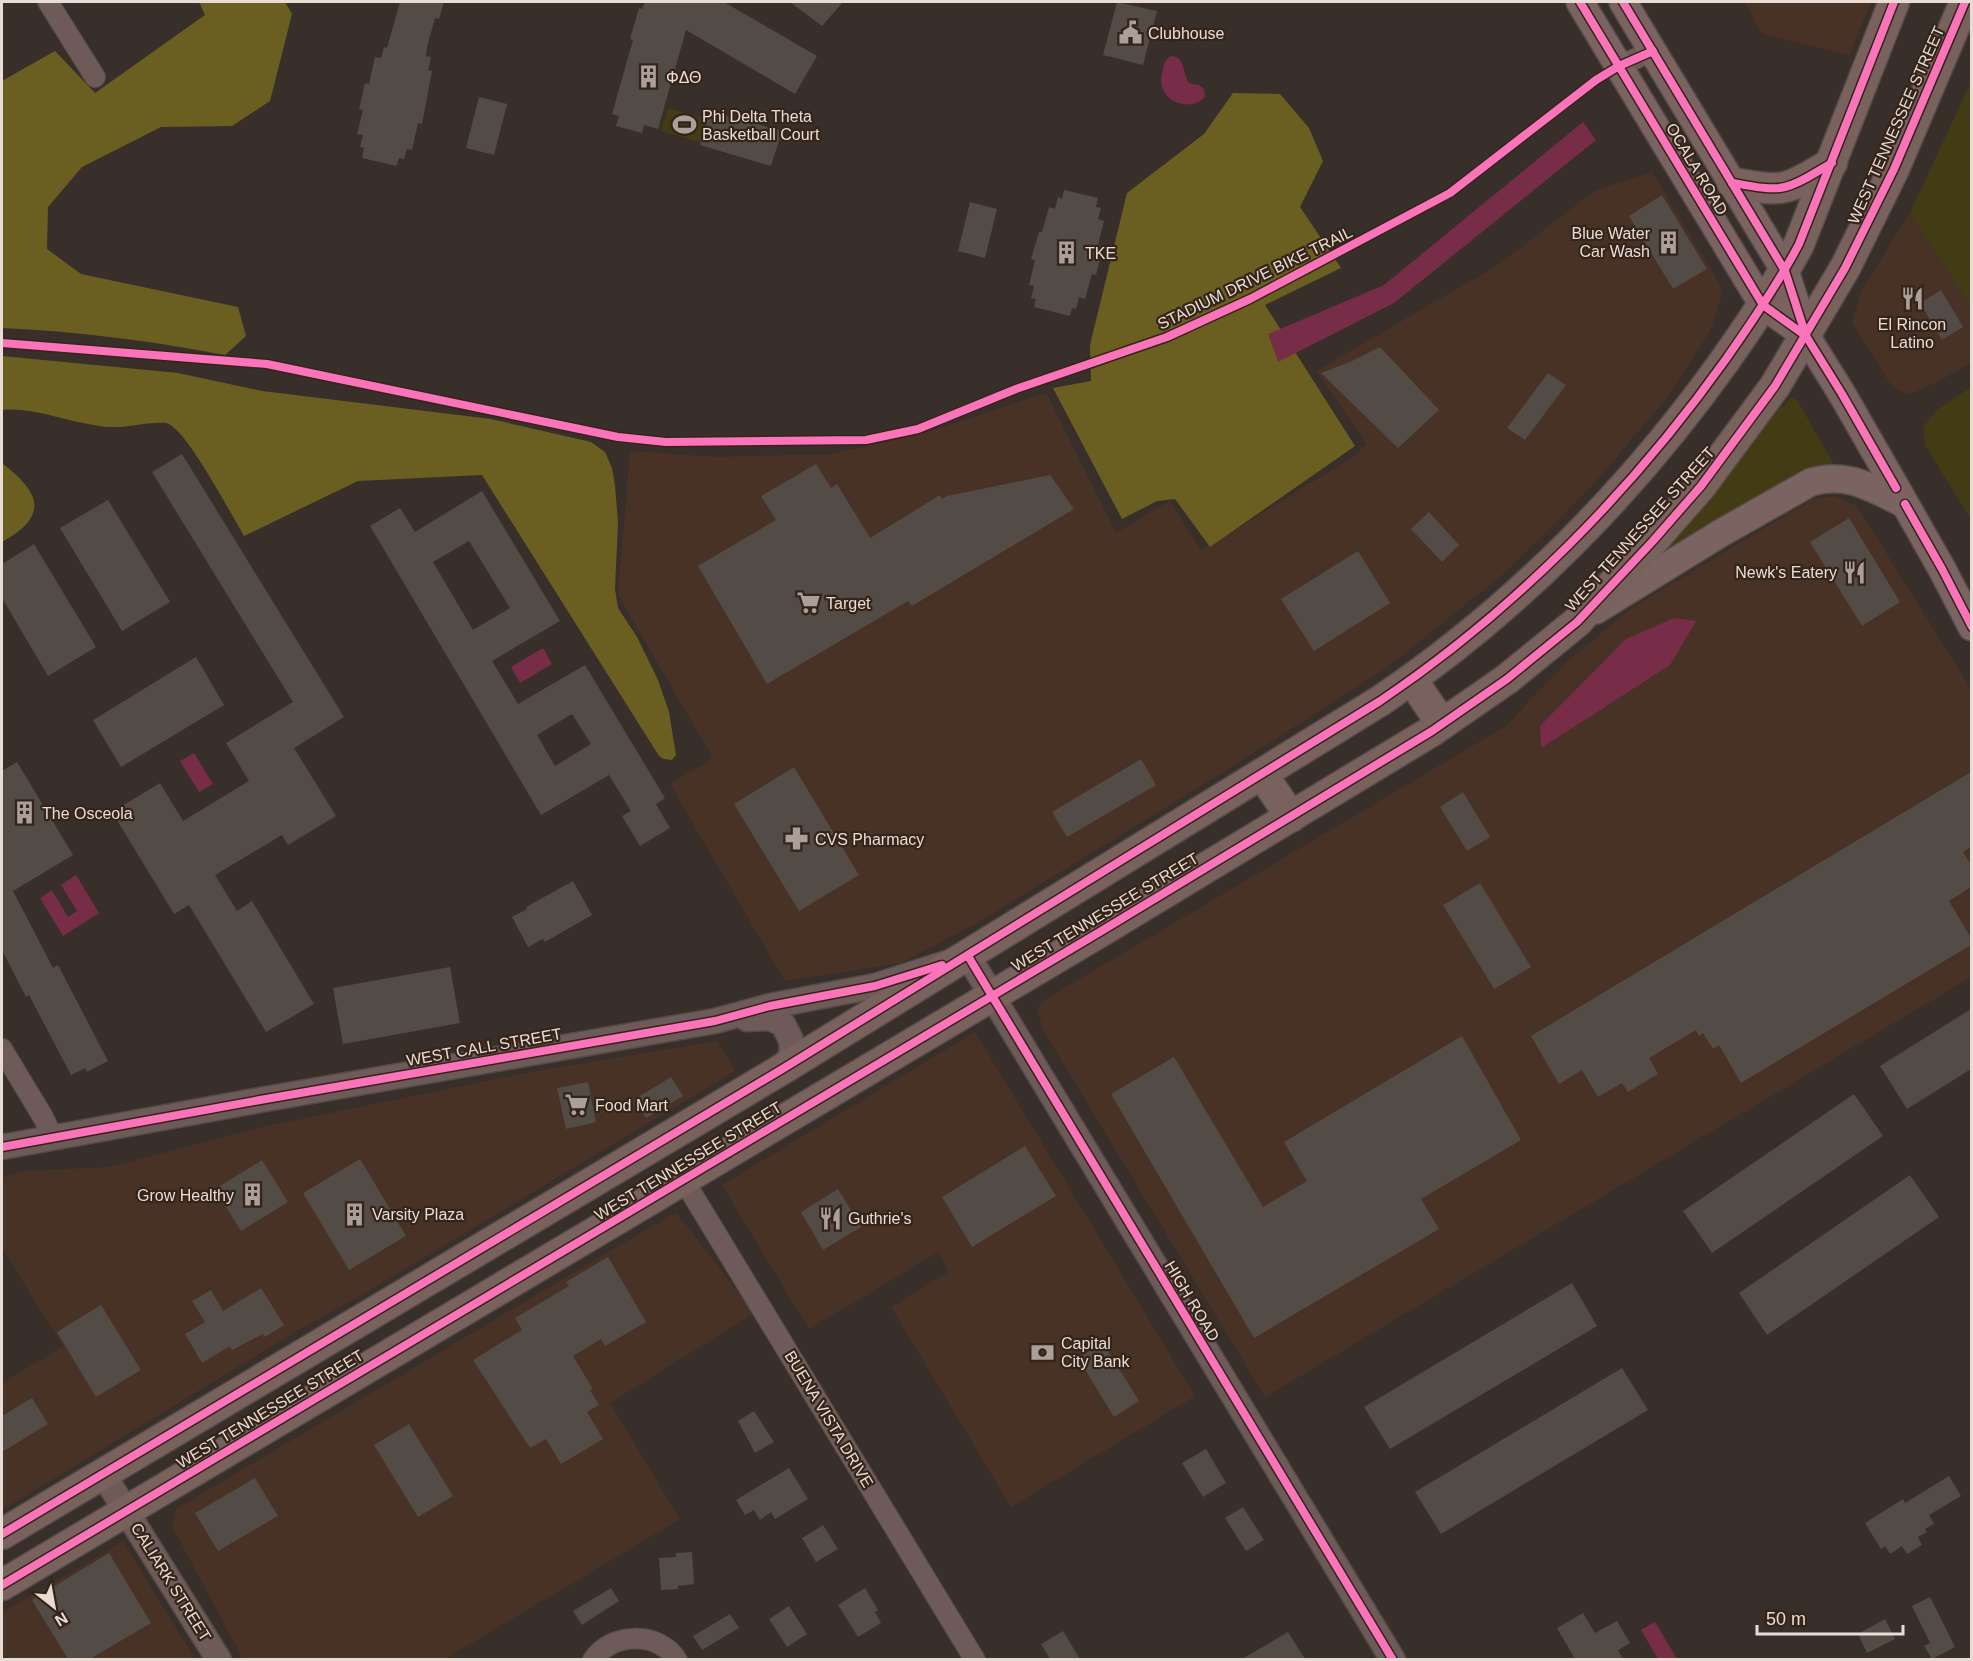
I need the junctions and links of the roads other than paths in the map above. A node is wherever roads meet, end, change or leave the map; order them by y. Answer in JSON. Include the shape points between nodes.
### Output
{"nodes":[{"id":1,"x":48,"y":2,"type":"edge"},
{"id":2,"x":1580,"y":2,"type":"edge"},
{"id":3,"x":1623,"y":2,"type":"edge"},
{"id":4,"x":1894,"y":2,"type":"edge"},
{"id":5,"x":1965,"y":2,"type":"edge"},
{"id":6,"x":1653,"y":51,"type":"junction"},
{"id":7,"x":1618,"y":66,"type":"junction"},
{"id":8,"x":95,"y":77,"type":"dead end"},
{"id":9,"x":1832,"y":163,"type":"junction"},
{"id":10,"x":1732,"y":183,"type":"junction"},
{"id":11,"x":1785,"y":271,"type":"junction"},
{"id":12,"x":1763,"y":305,"type":"junction"},
{"id":13,"x":1806,"y":336,"type":"junction"},
{"id":14,"x":1905,"y":504,"type":"junction"},
{"id":15,"x":1942,"y":569,"type":"junction"},
{"id":16,"x":1971,"y":610,"type":"edge"},
{"id":17,"x":1577,"y":622,"type":"junction"},
{"id":18,"x":1971,"y":627,"type":"edge"},
{"id":19,"x":1412,"y":680,"type":"junction"},
{"id":20,"x":1442,"y":724,"type":"junction"},
{"id":21,"x":1262,"y":774,"type":"junction"},
{"id":22,"x":1290,"y":817,"type":"junction"},
{"id":23,"x":968,"y":956,"type":"junction"},
{"id":24,"x":992,"y":996,"type":"junction"},
{"id":25,"x":715,"y":1021,"type":"junction"},
{"id":26,"x":2,"y":1049,"type":"edge"},
{"id":27,"x":784,"y":1068,"type":"junction"},
{"id":28,"x":53,"y":1138,"type":"junction"},
{"id":29,"x":2,"y":1147,"type":"edge"},
{"id":30,"x":683,"y":1179,"type":"junction"},
{"id":31,"x":103,"y":1474,"type":"junction"},
{"id":32,"x":126,"y":1511,"type":"junction"},
{"id":33,"x":2,"y":1534,"type":"edge"},
{"id":34,"x":2,"y":1585,"type":"edge"},
{"id":35,"x":219,"y":1659,"type":"edge"},
{"id":36,"x":592,"y":1659,"type":"edge"},
{"id":37,"x":677,"y":1659,"type":"edge"},
{"id":38,"x":975,"y":1659,"type":"edge"},
{"id":39,"x":1393,"y":1659,"type":"edge"}],
"edges":[{"from":1,"to":8,"type":"street"},
{"from":2,"to":7,"type":"main road","name":"OCALA ROAD"},
{"from":3,"to":6,"type":"main road","name":"OCALA ROAD"},
{"from":4,"to":9,"type":"main road","name":"WEST TENNESSEE STREET"},
{"from":5,"to":13,"type":"main road","name":"WEST TENNESSEE STREET","via":[[1894,169]]},
{"from":6,"to":7,"type":"street"},
{"from":6,"to":10,"type":"main road","name":"OCALA ROAD"},
{"from":7,"to":12,"type":"main road","name":"OCALA ROAD"},
{"from":9,"to":10,"type":"main road","via":[[1785,187]]},
{"from":9,"to":11,"type":"main road","name":"WEST TENNESSEE STREET"},
{"from":10,"to":11,"type":"main road","name":"OCALA ROAD"},
{"from":11,"to":12,"type":"main road","name":"WEST TENNESSEE STREET"},
{"from":11,"to":13,"type":"main road","name":"OCALA ROAD"},
{"from":12,"to":13,"type":"main road","name":"OCALA ROAD"},
{"from":12,"to":19,"type":"main road","name":"WEST TENNESSEE STREET","via":[[1707,386],[1621,491],[1497,613]]},
{"from":13,"to":14,"type":"main road","name":"OCALA ROAD"},
{"from":13,"to":17,"type":"main road","name":"WEST TENNESSEE STREET","via":[[1775,386],[1701,486]]},
{"from":14,"to":15,"type":"main road","name":"OCALA ROAD"},
{"from":14,"to":17,"type":"main road","via":[[1848,478],[1812,482]]},
{"from":15,"to":16,"type":"main road","name":"OCALA ROAD"},
{"from":15,"to":18,"type":"main road","name":"OCALA ROAD"},
{"from":17,"to":20,"type":"main road","name":"WEST TENNESSEE STREET","via":[[1508,680]]},
{"from":19,"to":20,"type":"main road"},
{"from":19,"to":21,"type":"main road","name":"WEST TENNESSEE STREET"},
{"from":20,"to":22,"type":"main road","name":"WEST TENNESSEE STREET"},
{"from":21,"to":22,"type":"main road"},
{"from":21,"to":23,"type":"main road","name":"WEST TENNESSEE STREET"},
{"from":22,"to":24,"type":"main road","name":"WEST TENNESSEE STREET"},
{"from":23,"to":24,"type":"street","name":"HIGH ROAD"},
{"from":23,"to":25,"type":"street","name":"WEST CALL STREET","via":[[875,986]]},
{"from":23,"to":27,"type":"main road","name":"WEST TENNESSEE STREET"},
{"from":24,"to":30,"type":"main road","name":"WEST TENNESSEE STREET"},
{"from":24,"to":39,"type":"street","name":"HIGH ROAD"},
{"from":25,"to":27,"type":"street","name":"WEST CALL STREET","via":[[770,1018],[783,1024],[792,1052]]},
{"from":25,"to":28,"type":"street","name":"WEST CALL STREET"},
{"from":26,"to":28,"type":"street"},
{"from":27,"to":31,"type":"main road","name":"WEST TENNESSEE STREET"},
{"from":28,"to":29,"type":"street","name":"WEST CALL STREET"},
{"from":30,"to":32,"type":"main road","name":"WEST TENNESSEE STREET"},
{"from":30,"to":38,"type":"street","name":"BUENA VISTA DRIVE"},
{"from":31,"to":32,"type":"street","name":"CALIARK STREET"},
{"from":31,"to":33,"type":"main road","name":"WEST TENNESSEE STREET"},
{"from":32,"to":34,"type":"main road","name":"WEST TENNESSEE STREET"},
{"from":32,"to":35,"type":"street","name":"CALIARK STREET"},
{"from":36,"to":37,"type":"street","via":[[614,1641],[631,1638],[659,1642]]}]}
